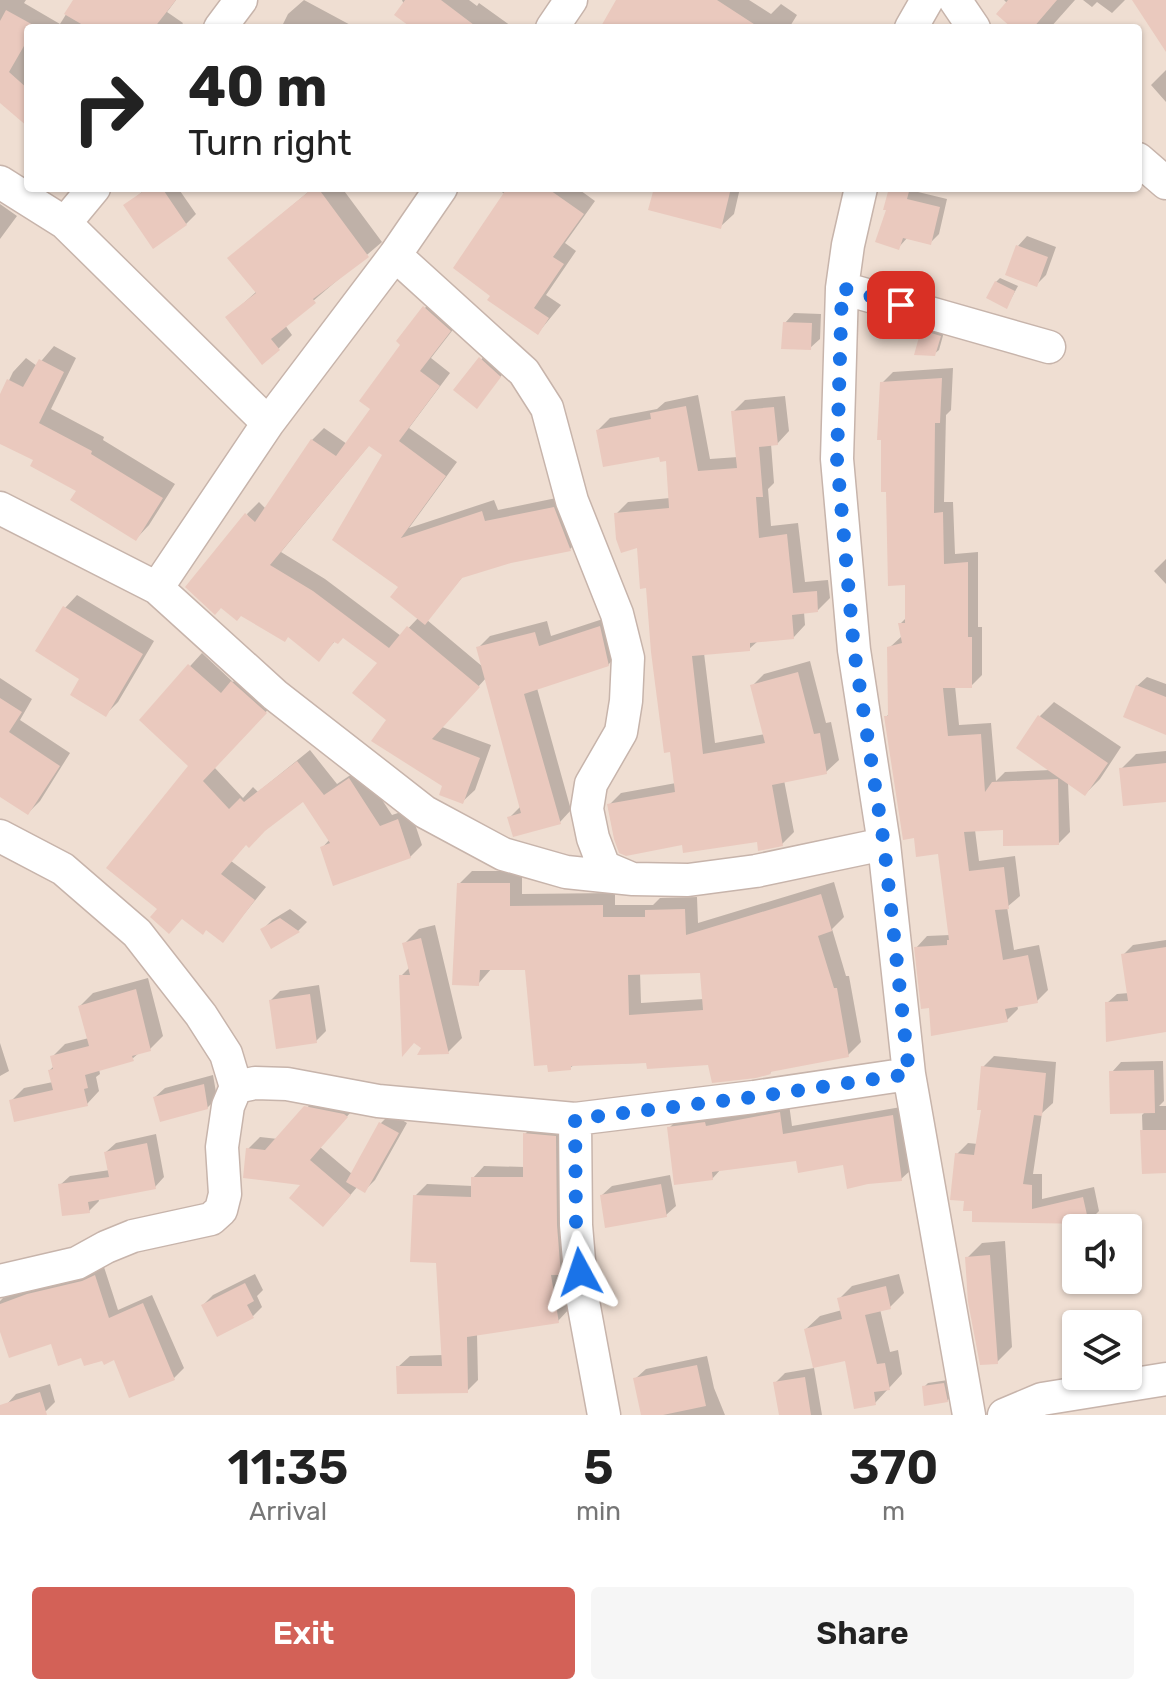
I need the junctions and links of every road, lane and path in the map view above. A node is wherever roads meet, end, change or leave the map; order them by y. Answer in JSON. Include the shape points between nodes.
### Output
{"nodes":[{"id":1,"x":241,"y":0,"type":"edge"},
{"id":2,"x":571,"y":0,"type":"edge"},
{"id":3,"x":927,"y":0,"type":"edge"},
{"id":4,"x":955,"y":0,"type":"edge"},
{"id":5,"x":223,"y":24,"type":"edge"},
{"id":6,"x":555,"y":24,"type":"edge"},
{"id":7,"x":913,"y":24,"type":"edge"},
{"id":8,"x":971,"y":24,"type":"edge"},
{"id":9,"x":1142,"y":162,"type":"edge"},
{"id":10,"x":0,"y":182,"type":"edge"},
{"id":11,"x":1166,"y":183,"type":"edge"},
{"id":12,"x":91,"y":192,"type":"edge"},
{"id":13,"x":438,"y":192,"type":"edge"},
{"id":14,"x":860,"y":192,"type":"edge"},
{"id":15,"x":65,"y":223,"type":"junction"},
{"id":16,"x":395,"y":255,"type":"junction"},
{"id":17,"x":842,"y":288,"type":"junction"},
{"id":18,"x":1049,"y":347,"type":"dead end"},
{"id":19,"x":268,"y":423,"type":"junction"},
{"id":20,"x":0,"y":508,"type":"edge"},
{"id":21,"x":157,"y":588,"type":"junction"},
{"id":22,"x":0,"y":836,"type":"edge"},
{"id":23,"x":884,"y":844,"type":"junction"},
{"id":24,"x":633,"y":879,"type":"junction"},
{"id":25,"x":909,"y":1074,"type":"junction"},
{"id":26,"x":236,"y":1087,"type":"junction"},
{"id":27,"x":575,"y":1119,"type":"junction"},
{"id":28,"x":0,"y":1281,"type":"edge"},
{"id":29,"x":1166,"y":1379,"type":"edge"},
{"id":30,"x":1013,"y":1414,"type":"edge"},
{"id":31,"x":604,"y":1415,"type":"edge"},
{"id":32,"x":969,"y":1415,"type":"edge"}],
"edges":[{"from":1,"to":5,"type":"street"},
{"from":2,"to":6,"type":"street"},
{"from":3,"to":7,"type":"street"},
{"from":4,"to":8,"type":"street"},
{"from":9,"to":11,"type":"street"},
{"from":10,"to":15,"type":"street"},
{"from":12,"to":15,"type":"street"},
{"from":13,"to":16,"type":"street"},
{"from":14,"to":17,"type":"street"},
{"from":15,"to":19,"type":"street"},
{"from":16,"to":19,"type":"street"},
{"from":16,"to":24,"type":"street","via":[[524,372],[547,408],[572,501],[617,614],[628,658],[621,732],[591,784],[587,809],[604,867]]},
{"from":17,"to":18,"type":"street"},
{"from":17,"to":23,"type":"street","via":[[837,459],[854,650]]},
{"from":19,"to":21,"type":"street"},
{"from":20,"to":21,"type":"street"},
{"from":21,"to":24,"type":"street","via":[[275,695],[425,812],[503,854],[566,872]]},
{"from":22,"to":26,"type":"street","via":[[63,869],[137,933],[201,1015],[226,1054]]},
{"from":23,"to":24,"type":"street","via":[[756,871],[688,880]]},
{"from":23,"to":25,"type":"street"},
{"from":25,"to":27,"type":"street"},
{"from":25,"to":32,"type":"street"},
{"from":26,"to":27,"type":"street","via":[[287,1084],[378,1101]]},
{"from":26,"to":28,"type":"street","via":[[222,1147],[225,1194],[221,1210],[211,1219],[133,1236],[77,1263]]},
{"from":27,"to":31,"type":"street","via":[[581,1282]]},
{"from":29,"to":30,"type":"street","via":[[1042,1399]]}]}
